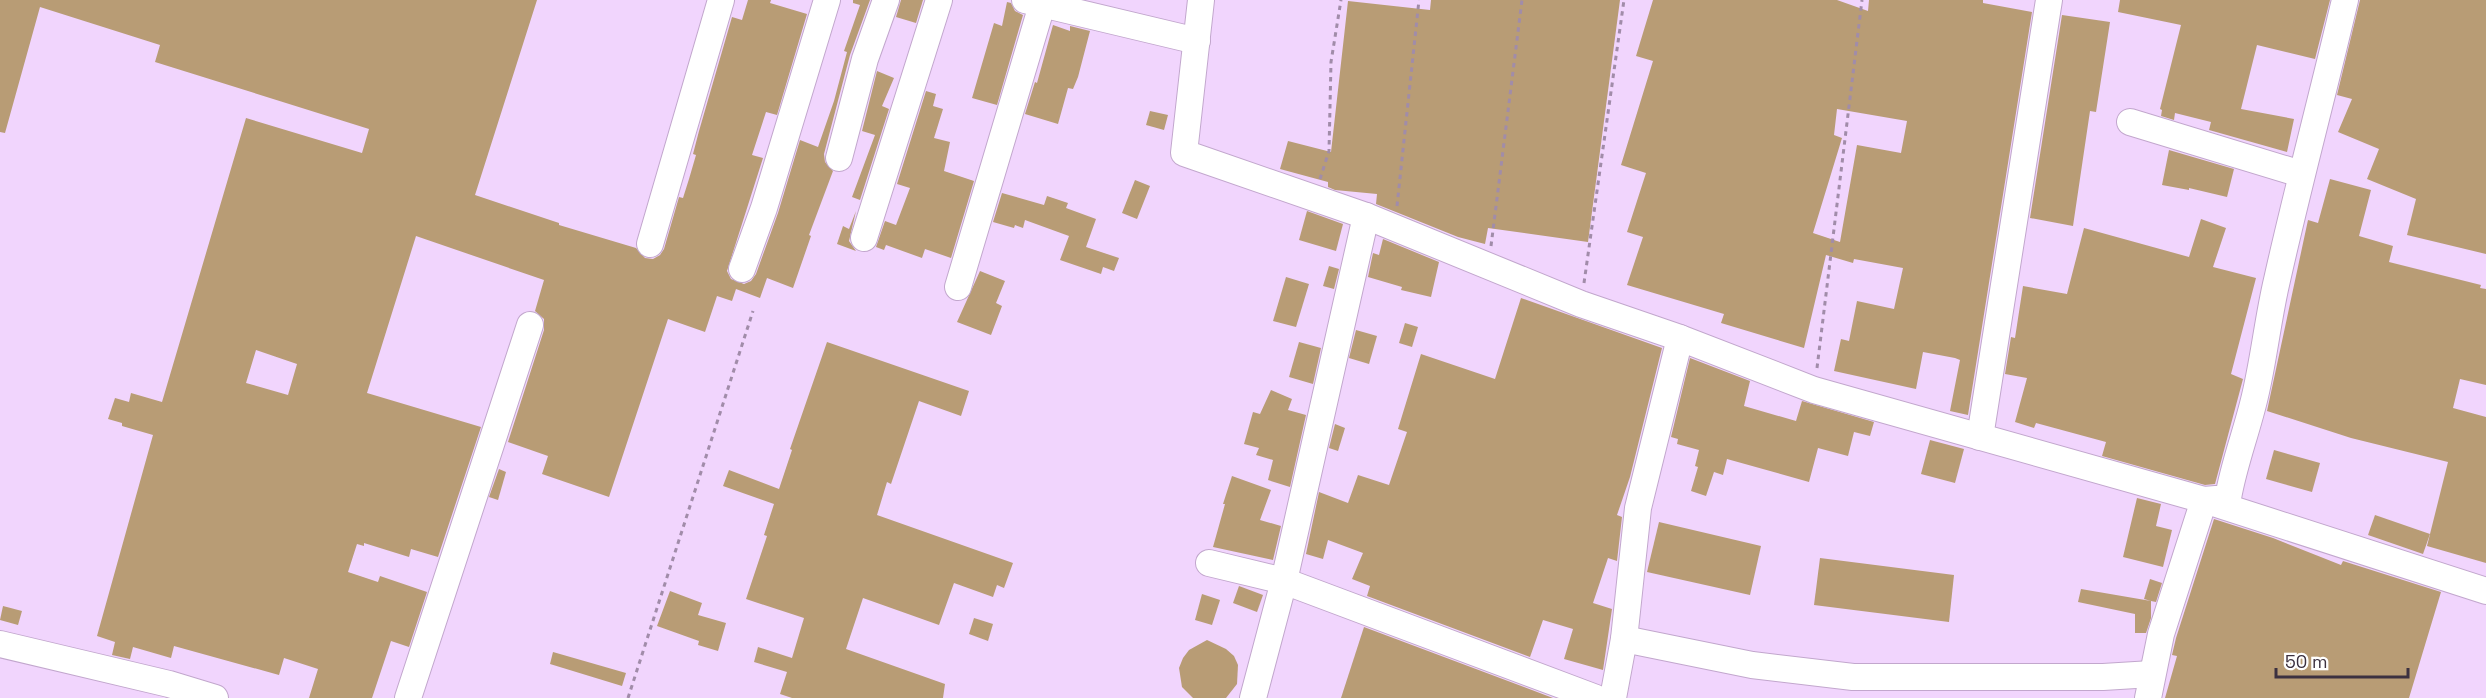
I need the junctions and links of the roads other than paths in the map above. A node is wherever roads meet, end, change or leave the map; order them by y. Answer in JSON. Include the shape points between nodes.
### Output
{"nodes":[{"id":1,"x":721,"y":0,"type":"edge"},
{"id":2,"x":827,"y":0,"type":"edge"},
{"id":3,"x":886,"y":0,"type":"edge"},
{"id":4,"x":939,"y":0,"type":"edge"},
{"id":5,"x":1201,"y":0,"type":"edge"},
{"id":6,"x":2049,"y":0,"type":"edge"},
{"id":7,"x":2345,"y":0,"type":"edge"},
{"id":8,"x":1033,"y":2,"type":"edge"},
{"id":9,"x":1197,"y":41,"type":"junction"},
{"id":10,"x":2130,"y":122,"type":"dead end"},
{"id":11,"x":839,"y":158,"type":"dead end"},
{"id":12,"x":2301,"y":174,"type":"junction"},
{"id":13,"x":1366,"y":216,"type":"junction"},
{"id":14,"x":864,"y":238,"type":"dead end"},
{"id":15,"x":650,"y":244,"type":"dead end"},
{"id":16,"x":742,"y":269,"type":"dead end"},
{"id":17,"x":958,"y":287,"type":"dead end"},
{"id":18,"x":531,"y":325,"type":"dead end"},
{"id":19,"x":1680,"y":338,"type":"junction"},
{"id":20,"x":1980,"y":437,"type":"junction"},
{"id":21,"x":2204,"y":500,"type":"junction"},
{"id":22,"x":1209,"y":563,"type":"dead end"},
{"id":23,"x":1284,"y":581,"type":"junction"},
{"id":24,"x":2486,"y":591,"type":"edge"},
{"id":25,"x":1624,"y":639,"type":"junction"},
{"id":26,"x":0,"y":644,"type":"edge"},
{"id":27,"x":2150,"y":686,"type":"edge"},
{"id":28,"x":215,"y":698,"type":"edge"},
{"id":29,"x":408,"y":698,"type":"edge"},
{"id":30,"x":1253,"y":698,"type":"edge"},
{"id":31,"x":1596,"y":698,"type":"edge"},
{"id":32,"x":1613,"y":698,"type":"edge"}],
"edges":[{"from":1,"to":15,"type":"street"},
{"from":2,"to":16,"type":"street"},
{"from":3,"to":11,"type":"street","via":[[865,59]]},
{"from":4,"to":14,"type":"street"},
{"from":5,"to":9,"type":"street"},
{"from":6,"to":20,"type":"street"},
{"from":7,"to":12,"type":"street"},
{"from":8,"to":9,"type":"street"},
{"from":8,"to":17,"type":"street"},
{"from":9,"to":13,"type":"street","via":[[1184,153]]},
{"from":10,"to":12,"type":"street"},
{"from":12,"to":21,"type":"street","via":[[2255,397],[2228,498]]},
{"from":13,"to":19,"type":"street","via":[[1581,304]]},
{"from":13,"to":23,"type":"street"},
{"from":18,"to":29,"type":"street"},
{"from":19,"to":20,"type":"street","via":[[1814,390]]},
{"from":19,"to":25,"type":"street","via":[[1638,508]]},
{"from":20,"to":21,"type":"street"},
{"from":21,"to":24,"type":"street"},
{"from":21,"to":27,"type":"street","via":[[2161,633]]},
{"from":22,"to":23,"type":"street"},
{"from":23,"to":30,"type":"street"},
{"from":23,"to":31,"type":"street"},
{"from":25,"to":27,"type":"street","via":[[1752,665],[1853,677],[2103,677]]},
{"from":25,"to":32,"type":"street"},
{"from":26,"to":28,"type":"street"}]}
